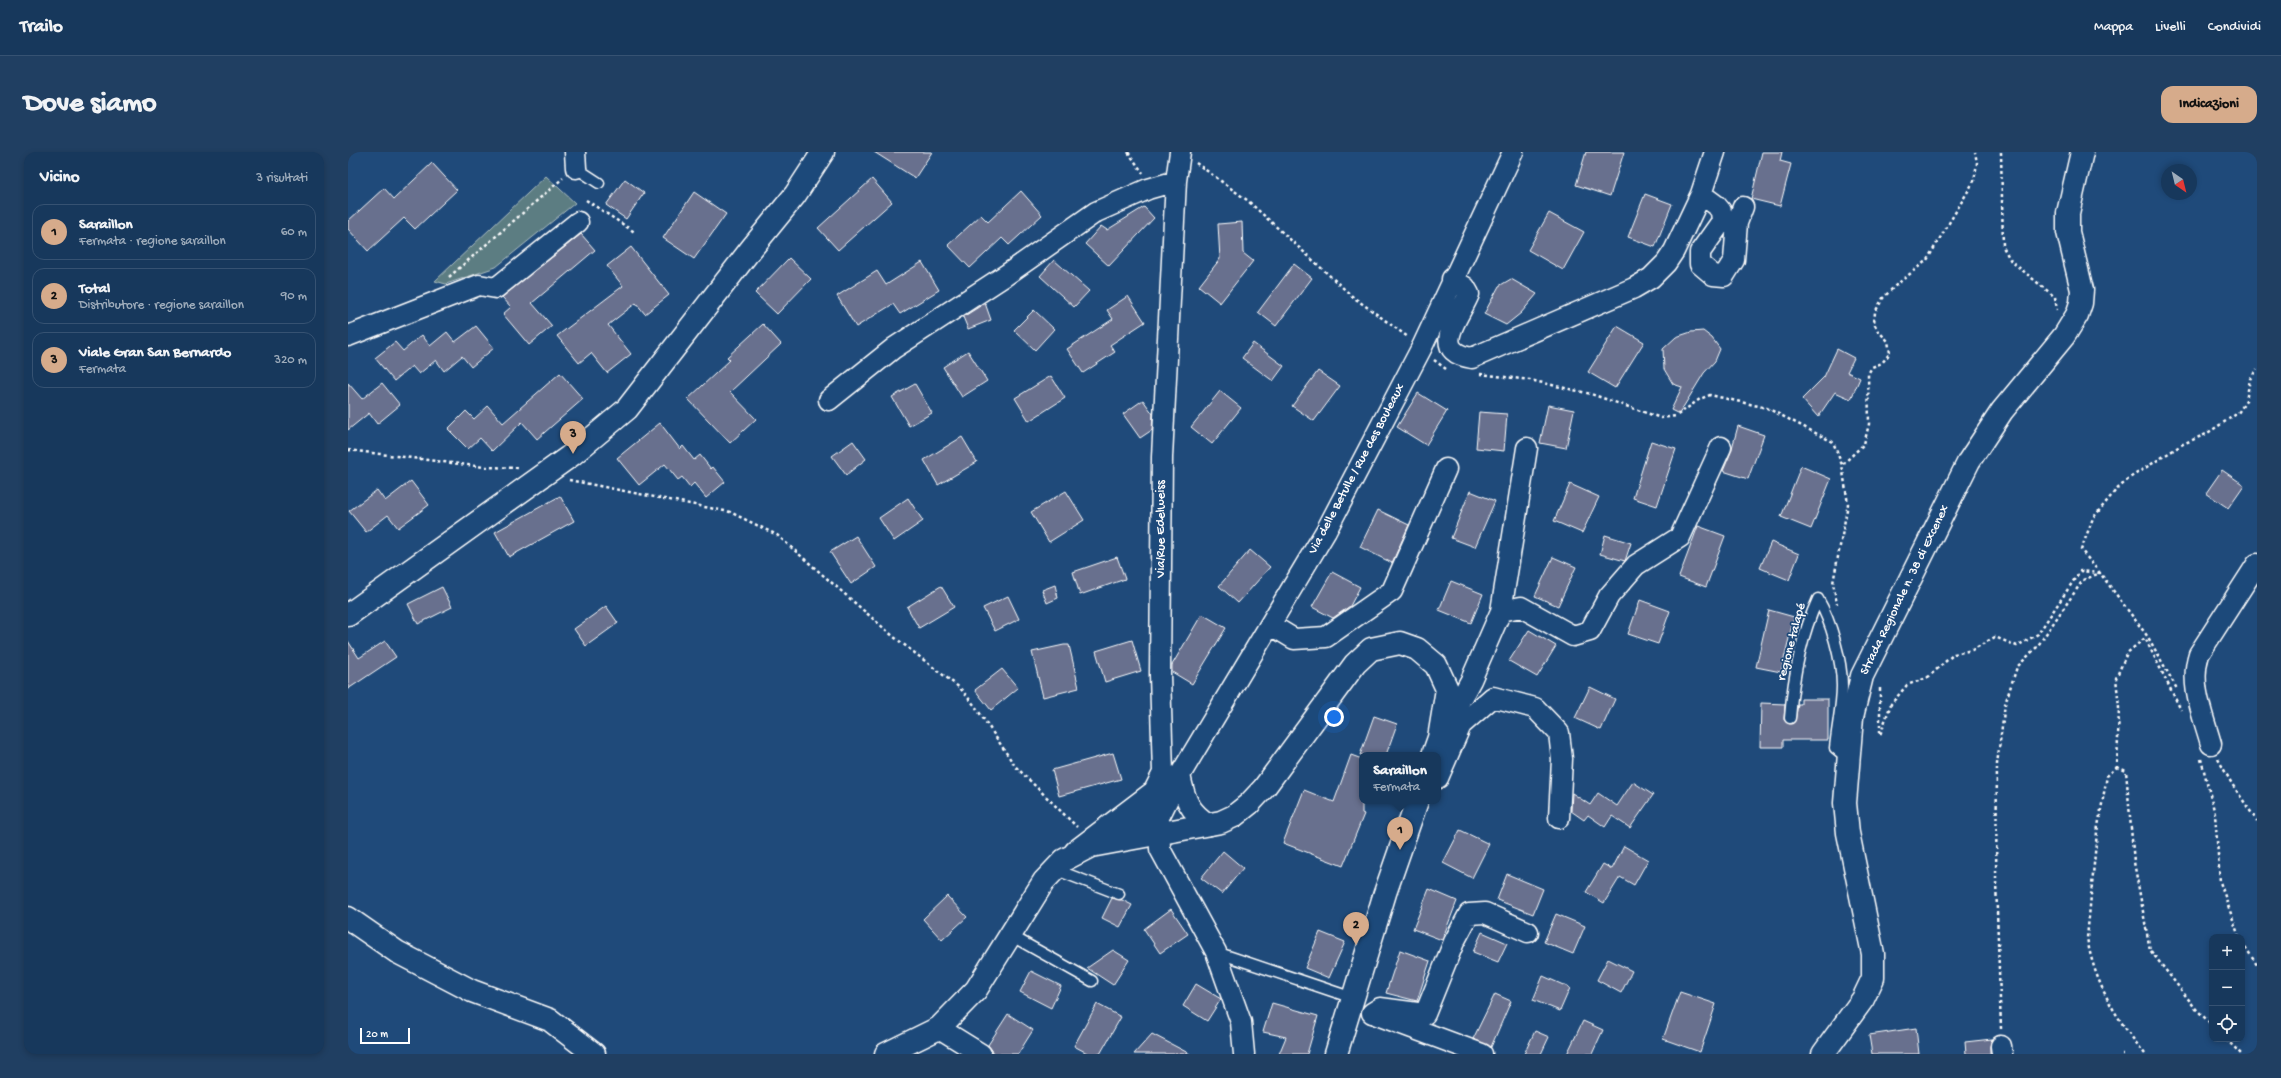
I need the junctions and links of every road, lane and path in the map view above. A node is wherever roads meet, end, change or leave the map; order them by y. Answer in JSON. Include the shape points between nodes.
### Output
{"nodes":[{"id":1,"x":822,"y":152,"type":"edge"},
{"id":2,"x":1513,"y":152,"type":"edge"},
{"id":3,"x":1715,"y":152,"type":"edge"},
{"id":4,"x":1976,"y":152,"type":"edge"},
{"id":5,"x":2001,"y":152,"type":"edge"},
{"id":6,"x":2082,"y":152,"type":"edge"},
{"id":7,"x":1186,"y":156,"type":"edge"},
{"id":8,"x":575,"y":160,"type":"edge"},
{"id":9,"x":1176,"y":181,"type":"junction"},
{"id":10,"x":599,"y":183,"type":"dead end"},
{"id":11,"x":1701,"y":194,"type":"junction"},
{"id":12,"x":586,"y":200,"type":"dead end"},
{"id":13,"x":1743,"y":207,"type":"dead end"},
{"id":14,"x":578,"y":222,"type":"dead end"},
{"id":15,"x":636,"y":233,"type":"dead end"},
{"id":16,"x":446,"y":279,"type":"dead end"},
{"id":17,"x":1452,"y":279,"type":"junction"},
{"id":18,"x":2054,"y":315,"type":"dead end"},
{"id":19,"x":348,"y":336,"type":"edge"},
{"id":20,"x":1422,"y":347,"type":"junction"},
{"id":21,"x":2257,"y":369,"type":"edge"},
{"id":22,"x":830,"y":400,"type":"dead end"},
{"id":23,"x":1721,"y":447,"type":"dead end"},
{"id":24,"x":1527,"y":448,"type":"dead end"},
{"id":25,"x":348,"y":450,"type":"edge"},
{"id":26,"x":1842,"y":464,"type":"dead end"},
{"id":27,"x":526,"y":469,"type":"dead end"},
{"id":28,"x":1446,"y":469,"type":"dead end"},
{"id":29,"x":550,"y":470,"type":"junction"},
{"id":30,"x":2257,"y":564,"type":"edge"},
{"id":31,"x":2100,"y":573,"type":"junction"},
{"id":32,"x":1502,"y":611,"type":"junction"},
{"id":33,"x":348,"y":614,"type":"edge"},
{"id":34,"x":1271,"y":626,"type":"junction"},
{"id":35,"x":1862,"y":676,"type":"junction"},
{"id":36,"x":2179,"y":691,"type":"dead end"},
{"id":37,"x":2183,"y":714,"type":"dead end"},
{"id":38,"x":1790,"y":718,"type":"dead end"},
{"id":39,"x":1436,"y":747,"type":"edge"},
{"id":40,"x":2205,"y":749,"type":"junction"},
{"id":41,"x":1847,"y":758,"type":"junction"},
{"id":42,"x":2117,"y":767,"type":"junction"},
{"id":43,"x":1441,"y":771,"type":"edge"},
{"id":44,"x":1180,"y":775,"type":"junction"},
{"id":45,"x":1417,"y":805,"type":"edge"},
{"id":46,"x":1559,"y":818,"type":"dead end"},
{"id":47,"x":2257,"y":820,"type":"edge"},
{"id":48,"x":1210,"y":825,"type":"junction"},
{"id":49,"x":1079,"y":829,"type":"dead end"},
{"id":50,"x":1158,"y":833,"type":"junction"},
{"id":51,"x":1113,"y":841,"type":"junction"},
{"id":52,"x":1059,"y":864,"type":"junction"},
{"id":53,"x":1119,"y":894,"type":"dead end"},
{"id":54,"x":348,"y":918,"type":"edge"},
{"id":55,"x":1528,"y":932,"type":"dead end"},
{"id":56,"x":2238,"y":934,"type":"edge"},
{"id":57,"x":1010,"y":935,"type":"junction"},
{"id":58,"x":2245,"y":946,"type":"edge"},
{"id":59,"x":1216,"y":952,"type":"junction"},
{"id":60,"x":2257,"y":964,"type":"edge"},
{"id":61,"x":1092,"y":980,"type":"dead end"},
{"id":62,"x":1351,"y":1002,"type":"junction"},
{"id":63,"x":1372,"y":1013,"type":"junction"},
{"id":64,"x":2209,"y":1022,"type":"edge"},
{"id":65,"x":939,"y":1028,"type":"junction"},
{"id":66,"x":2229,"y":1042,"type":"edge"},
{"id":67,"x":2002,"y":1050,"type":"edge"},
{"id":68,"x":594,"y":1054,"type":"edge"},
{"id":69,"x":886,"y":1054,"type":"edge"},
{"id":70,"x":981,"y":1054,"type":"edge"},
{"id":71,"x":1244,"y":1054,"type":"edge"},
{"id":72,"x":1336,"y":1054,"type":"edge"},
{"id":73,"x":1482,"y":1054,"type":"edge"},
{"id":74,"x":1823,"y":1054,"type":"edge"},
{"id":75,"x":2145,"y":1054,"type":"edge"},
{"id":76,"x":2241,"y":1054,"type":"edge"}],
"edges":[{"from":1,"to":29,"type":"main road","via":[[795,195],[750,249],[627,410]]},
{"from":2,"to":17,"type":"street","name":"Via delle Betulle / Rue des Bouleaux"},
{"from":3,"to":11,"type":"street"},
{"from":4,"to":26,"type":"path","via":[[1974,181],[1927,260],[1895,286],[1875,312],[1874,323],[1888,341],[1890,353],[1882,363],[1872,367],[1868,374],[1869,424],[1864,444]]},
{"from":5,"to":18,"type":"path","via":[[2003,247],[2011,261],[2056,297],[2057,310]]},
{"from":6,"to":35,"type":"main road","name":"Strada Regionale n. 38 di Excenex","via":[[2068,213],[2068,232],[2082,290],[2078,315],[2064,336],[2002,411],[1969,461]]},
{"from":7,"to":9,"type":"street","name":"Via/Rue Edelweiss"},
{"from":7,"to":20,"type":"path","via":[[1247,200],[1353,297]]},
{"from":8,"to":10,"type":"lane"},
{"from":8,"to":16,"type":"path"},
{"from":9,"to":22,"type":"street","via":[[1148,189],[1096,212],[894,348]]},
{"from":9,"to":52,"type":"street","name":"Via/Rue Edelweiss","via":[[1162,457],[1160,675],[1163,773],[1154,790]]},
{"from":11,"to":13,"type":"street","via":[[1721,211],[1722,221],[1700,252],[1700,264],[1713,275],[1724,276],[1734,260],[1737,223]]},
{"from":11,"to":17,"type":"street","via":[[1674,252],[1651,278],[1634,288],[1472,358],[1461,356],[1453,349],[1449,340],[1451,328],[1469,294],[1465,287]]},
{"from":12,"to":15,"type":"path"},
{"from":14,"to":19,"type":"street","via":[[496,288],[479,285]]},
{"from":17,"to":20,"type":"street","name":"Via delle Betulle / Rue des Bouleaux"},
{"from":20,"to":34,"type":"street","name":"Via delle Betulle / Rue des Bouleaux","via":[[1326,531],[1290,589]]},
{"from":21,"to":31,"type":"path","via":[[2250,379],[2246,400],[2238,413],[2131,477],[2100,509],[2087,530],[2081,550]]},
{"from":23,"to":32,"type":"street","via":[[1680,537],[1636,565],[1609,596],[1590,631],[1573,636],[1521,607]]},
{"from":24,"to":32,"type":"street"},
{"from":25,"to":27,"type":"path","via":[[484,467]]},
{"from":28,"to":34,"type":"street","via":[[1392,591],[1326,637],[1294,639]]},
{"from":29,"to":33,"type":"main road"},
{"from":29,"to":49,"type":"path","via":[[556,478],[730,512],[777,535],[894,637],[960,688],[1015,766]]},
{"from":30,"to":40,"type":"street","via":[[2199,654],[2196,664],[2196,689]]},
{"from":31,"to":35,"type":"path","via":[[2080,571],[2038,634],[2017,646],[1995,638],[1972,650],[1954,654],[1927,678],[1907,685],[1891,704],[1880,736],[1880,688]]},
{"from":31,"to":36,"type":"path","via":[[2148,637]]},
{"from":31,"to":67,"type":"path","via":[[2083,580],[2037,647],[2017,667],[2005,704],[1997,764],[1996,881]]},
{"from":32,"to":39,"type":"street","via":[[1471,680]]},
{"from":34,"to":44,"type":"street","name":"Via delle Betulle / Rue des Bouleaux"},
{"from":35,"to":41,"type":"main road","name":"Strada Regionale n. 38 di Excenex","via":[[1852,718]]},
{"from":37,"to":42,"type":"path","via":[[2145,638],[2127,652],[2116,678],[2119,708]]},
{"from":38,"to":41,"type":"lane","name":"regione talapé","via":[[1793,683],[1811,615],[1818,599],[1826,612],[1830,626],[1842,685],[1835,748]]},
{"from":39,"to":48,"type":"main road","via":[[1447,689],[1436,665],[1417,649],[1400,643],[1371,649],[1355,664],[1264,788],[1234,816]]},
{"from":40,"to":47,"type":"path"},
{"from":40,"to":56,"type":"path","via":[[2215,814],[2220,882]]},
{"from":41,"to":74,"type":"main road","name":"Strada Regionale n. 38 di Excenex","via":[[1845,803],[1848,833],[1873,954],[1873,978],[1863,999]]},
{"from":42,"to":64,"type":"path","via":[[2126,771],[2134,862],[2150,950]]},
{"from":42,"to":75,"type":"path","via":[[2107,776],[2092,871],[2087,938],[2089,953],[2104,995]]},
{"from":43,"to":46,"type":"street","via":[[1461,725],[1493,697],[1535,708],[1559,733],[1562,759]]},
{"from":44,"to":48,"type":"street","via":[[1185,798],[1196,816]]},
{"from":44,"to":50,"type":"street","via":[[1159,817]]},
{"from":44,"to":51,"type":"street","via":[[1139,821]]},
{"from":45,"to":62,"type":"main road","via":[[1385,893]]},
{"from":48,"to":50,"type":"main road"},
{"from":50,"to":51,"type":"main road"},
{"from":50,"to":59,"type":"street","via":[[1160,849]]},
{"from":51,"to":52,"type":"main road","via":[[1091,846]]},
{"from":52,"to":53,"type":"lane"},
{"from":52,"to":57,"type":"main road","via":[[1044,881]]},
{"from":54,"to":68,"type":"main road","via":[[397,952],[472,991],[550,1020]]},
{"from":55,"to":63,"type":"street","via":[[1485,913],[1469,914],[1454,942],[1425,1014],[1380,1008]]},
{"from":57,"to":61,"type":"lane"},
{"from":57,"to":65,"type":"main road","via":[[976,990]]},
{"from":58,"to":60,"type":"path"},
{"from":59,"to":62,"type":"lane"},
{"from":59,"to":71,"type":"street","via":[[1241,1022]]},
{"from":62,"to":63,"type":"street"},
{"from":62,"to":72,"type":"main road"},
{"from":63,"to":73,"type":"street"},
{"from":65,"to":69,"type":"main road"},
{"from":65,"to":70,"type":"street"},
{"from":66,"to":76,"type":"path"}]}
